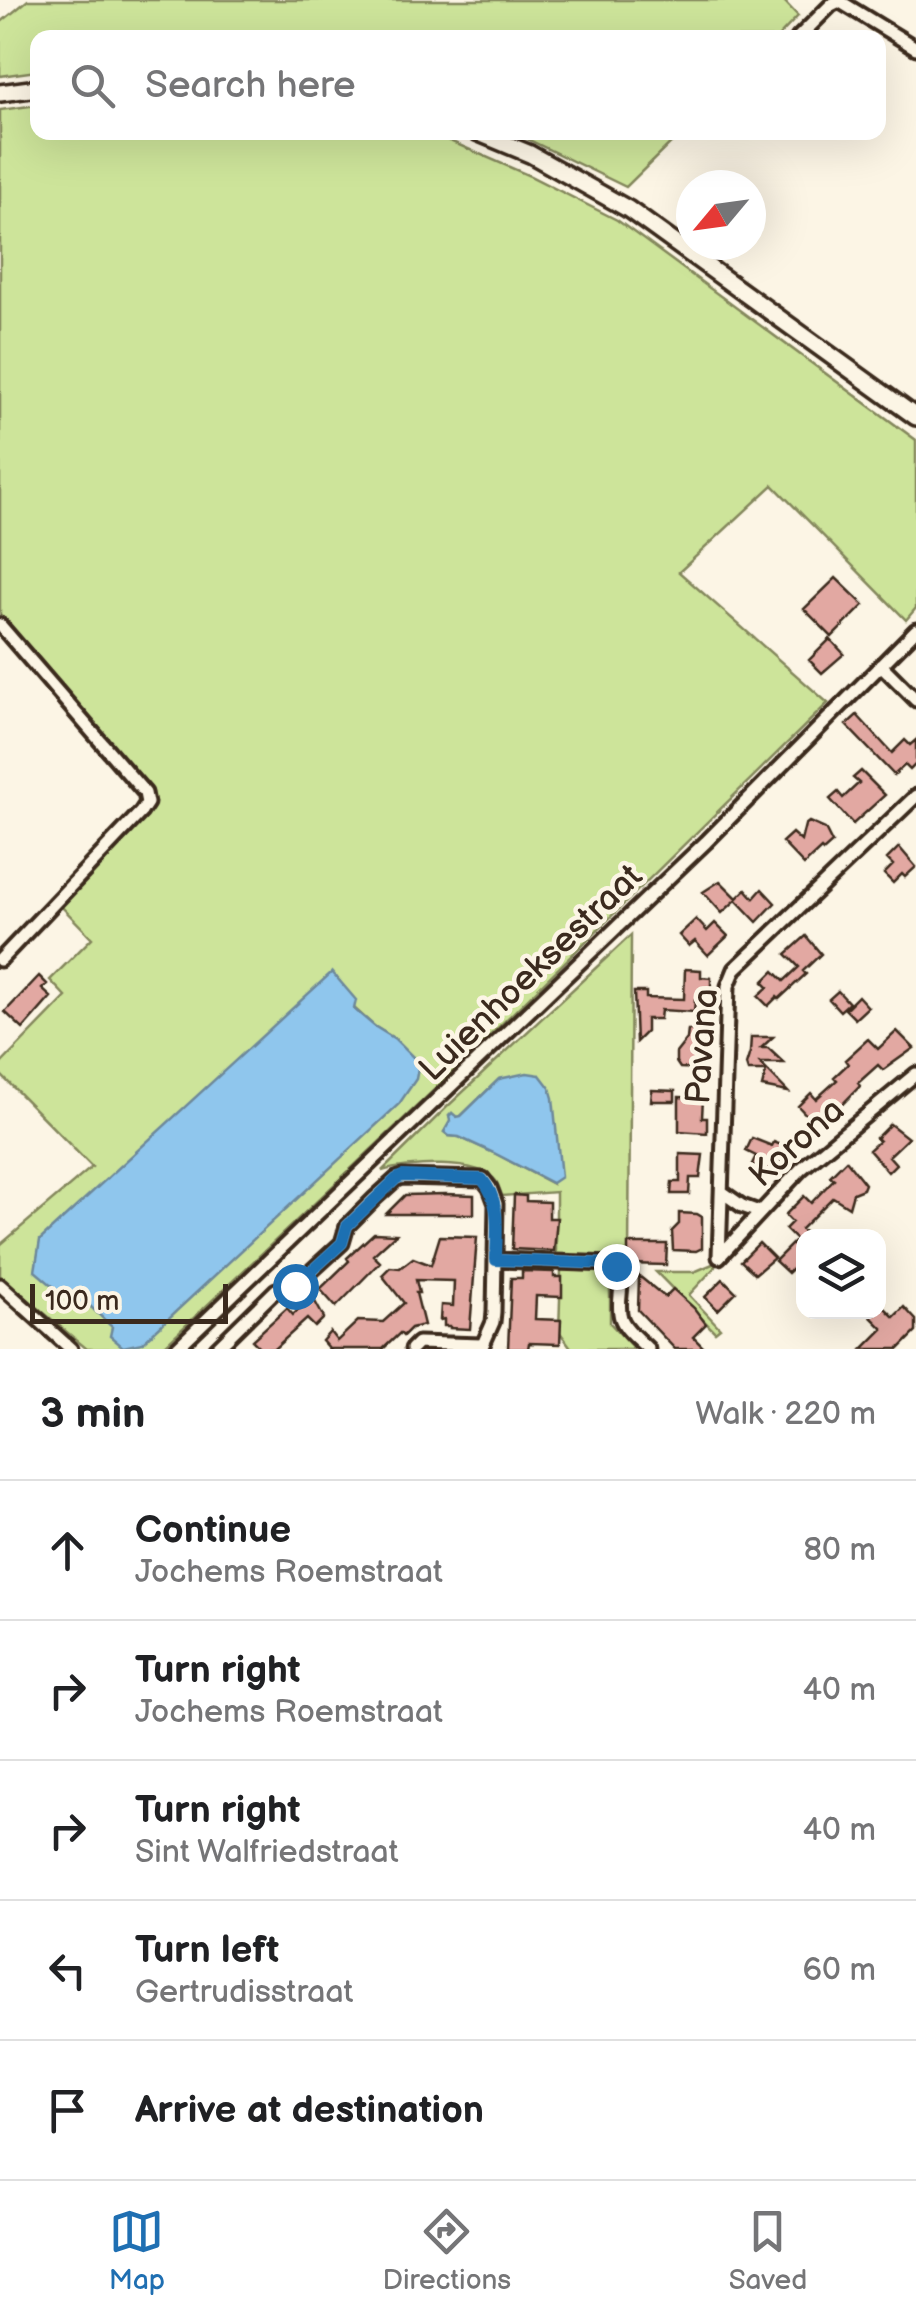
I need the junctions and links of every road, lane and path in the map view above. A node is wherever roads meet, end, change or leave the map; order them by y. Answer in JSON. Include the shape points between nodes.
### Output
{"nodes":[{"id":1,"x":916,"y":28,"type":"edge"},
{"id":2,"x":806,"y":30,"type":"edge"},
{"id":3,"x":902,"y":38,"type":"junction"},
{"id":4,"x":916,"y":48,"type":"edge"},
{"id":5,"x":30,"y":89,"type":"edge"},
{"id":6,"x":0,"y":93,"type":"edge"},
{"id":7,"x":496,"y":140,"type":"edge"},
{"id":8,"x":916,"y":417,"type":"edge"},
{"id":9,"x":0,"y":625,"type":"edge"},
{"id":10,"x":916,"y":630,"type":"edge"},
{"id":11,"x":881,"y":665,"type":"junction"},
{"id":12,"x":916,"y":700,"type":"edge"},
{"id":13,"x":916,"y":796,"type":"edge"},
{"id":14,"x":0,"y":960,"type":"edge"},
{"id":15,"x":916,"y":1074,"type":"edge"},
{"id":16,"x":722,"y":1192,"type":"junction"},
{"id":17,"x":759,"y":1212,"type":"junction"},
{"id":18,"x":719,"y":1257,"type":"joint"},
{"id":19,"x":496,"y":1260,"type":"junction"},
{"id":20,"x":0,"y":1285,"type":"edge"},
{"id":21,"x":481,"y":1347,"type":"edge"},
{"id":22,"x":71,"y":1349,"type":"edge"},
{"id":23,"x":176,"y":1349,"type":"edge"},
{"id":24,"x":216,"y":1349,"type":"edge"},
{"id":25,"x":412,"y":1349,"type":"edge"},
{"id":26,"x":648,"y":1349,"type":"edge"}],
"edges":[{"from":1,"to":3,"type":"street"},
{"from":2,"to":3,"type":"street","via":[[839,1]]},
{"from":3,"to":4,"type":"street"},
{"from":5,"to":6,"type":"main road"},
{"from":7,"to":8,"type":"main road","via":[[628,209]]},
{"from":9,"to":14,"type":"street","via":[[146,792],[147,804]]},
{"from":10,"to":11,"type":"street","name":"Luienhoeksestraat"},
{"from":11,"to":12,"type":"street"},
{"from":11,"to":23,"type":"street","name":"Luienhoeksestraat"},
{"from":13,"to":16,"type":"street","name":"Pavana","via":[[735,969],[728,986]]},
{"from":15,"to":17,"type":"street","name":"Korona"},
{"from":16,"to":17,"type":"street"},
{"from":16,"to":18,"type":"street","name":"Pavana"},
{"from":17,"to":18,"type":"street","name":"Korona"},
{"from":19,"to":21,"type":"street","via":[[493,1322]]},
{"from":19,"to":24,"type":"street","via":[[496,1204],[482,1179],[402,1176],[347,1226],[342,1243],[295,1286],[276,1290]]},
{"from":19,"to":26,"type":"street","via":[[614,1264],[622,1282],[623,1324]]},
{"from":20,"to":22,"type":"street"},
{"from":21,"to":25,"type":"street","via":[[418,1343]]}]}
